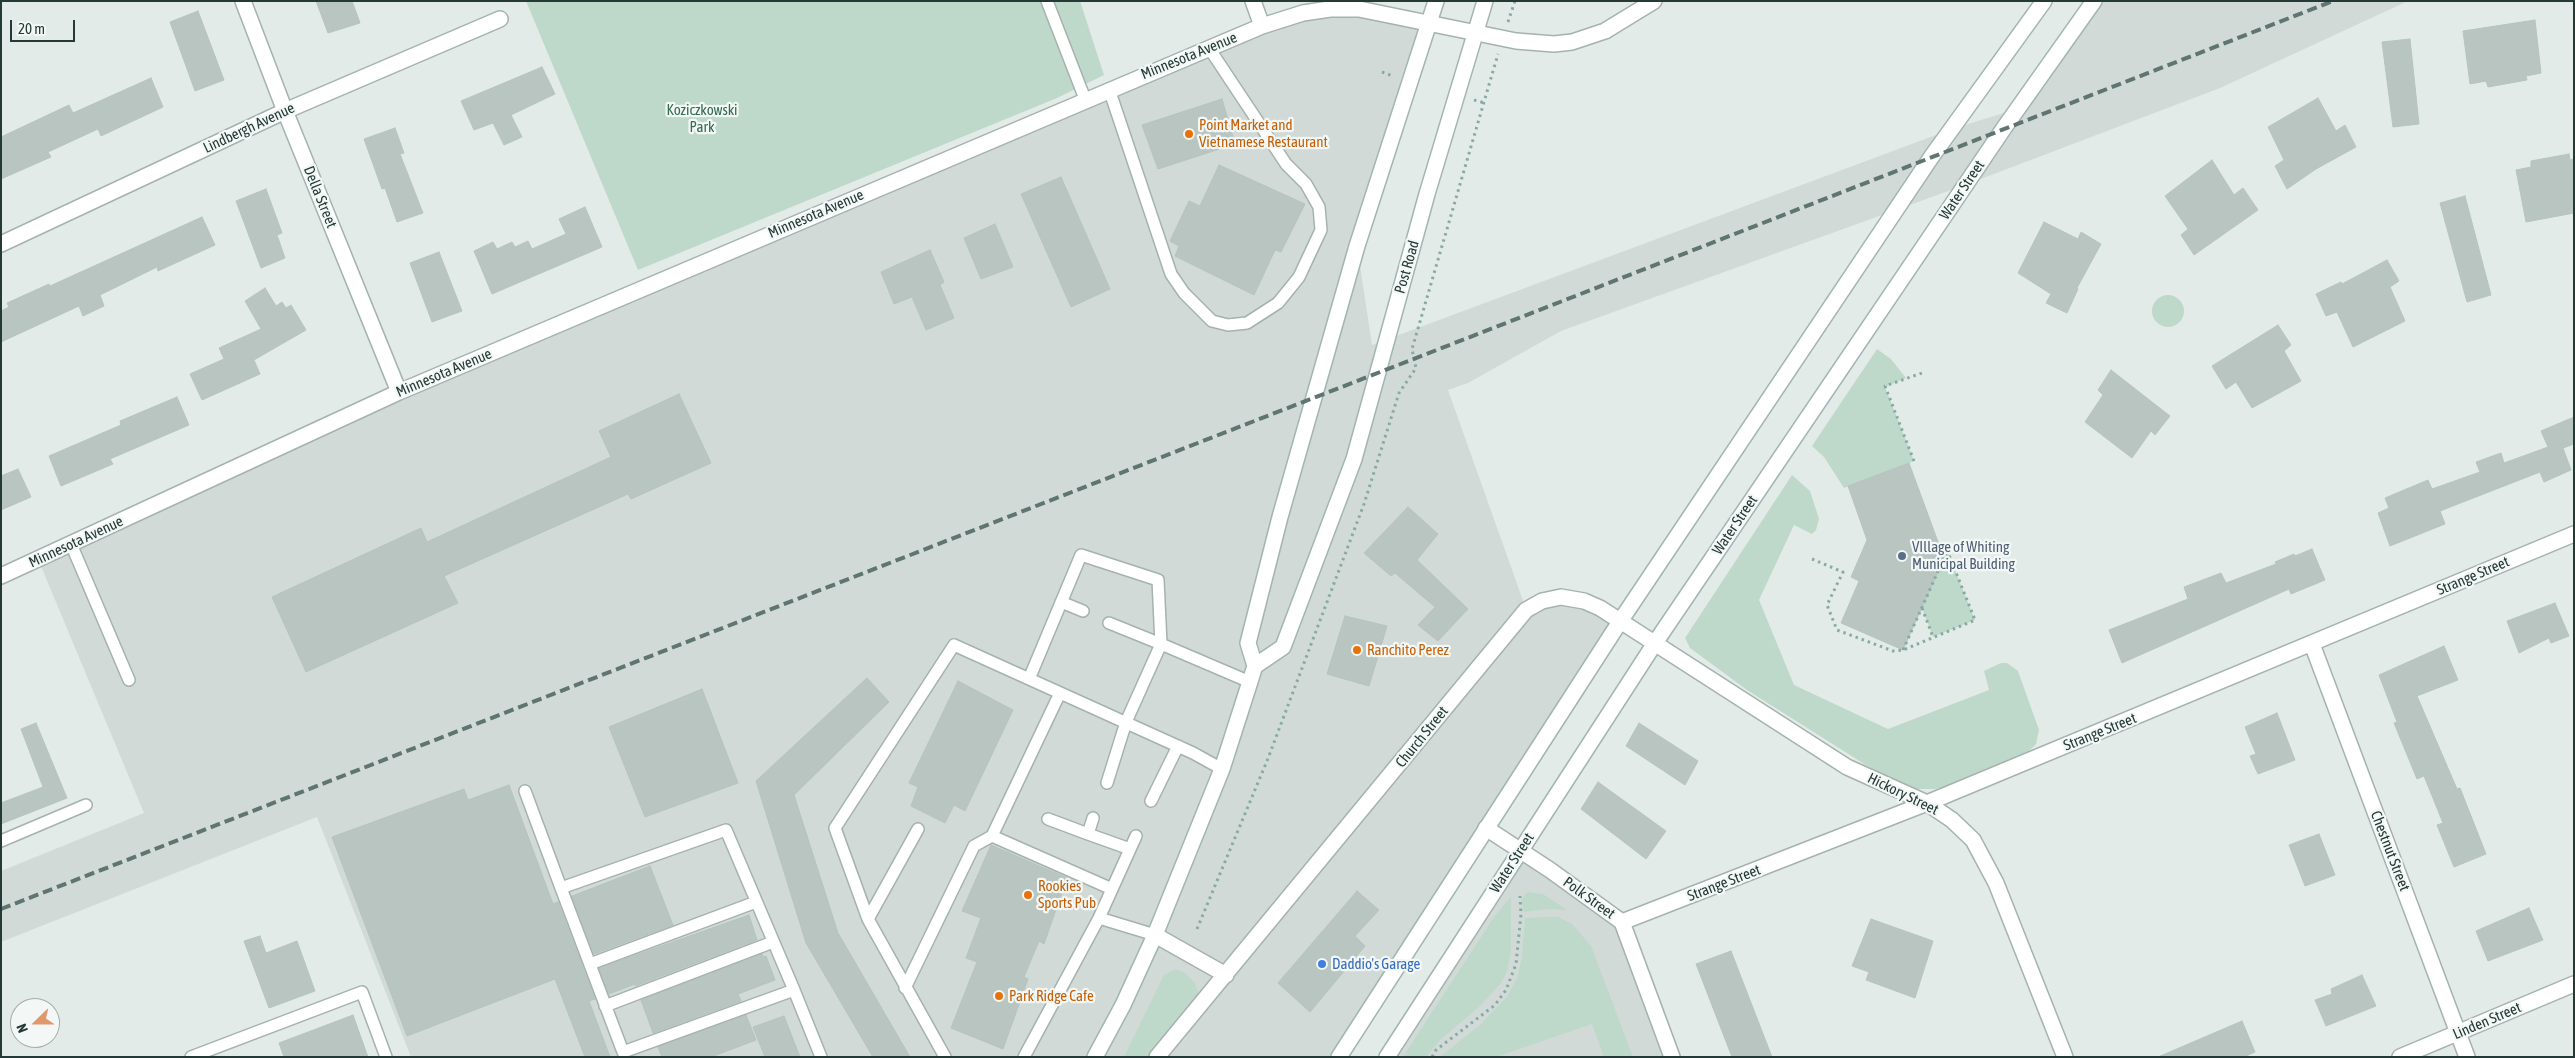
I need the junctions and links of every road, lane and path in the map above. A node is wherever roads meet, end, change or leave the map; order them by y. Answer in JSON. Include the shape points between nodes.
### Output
{"nodes":[{"id":1,"x":243,"y":1,"type":"edge"},
{"id":2,"x":1047,"y":1,"type":"edge"},
{"id":3,"x":1253,"y":1,"type":"edge"},
{"id":4,"x":1436,"y":1,"type":"edge"},
{"id":5,"x":1485,"y":1,"type":"edge"},
{"id":6,"x":1515,"y":1,"type":"edge"},
{"id":7,"x":1654,"y":1,"type":"edge"},
{"id":8,"x":2044,"y":1,"type":"edge"},
{"id":9,"x":2094,"y":1,"type":"edge"},
{"id":10,"x":500,"y":19,"type":"dead end"},
{"id":11,"x":1430,"y":23,"type":"junction"},
{"id":12,"x":1262,"y":26,"type":"junction"},
{"id":13,"x":1476,"y":32,"type":"junction"},
{"id":14,"x":1503,"y":38,"type":"junction"},
{"id":15,"x":1208,"y":48,"type":"junction"},
{"id":16,"x":1382,"y":72,"type":"dead end"},
{"id":17,"x":1412,"y":81,"type":"junction"},
{"id":18,"x":1109,"y":89,"type":"junction"},
{"id":19,"x":1456,"y":94,"type":"junction"},
{"id":20,"x":1085,"y":99,"type":"junction"},
{"id":21,"x":1485,"y":103,"type":"junction"},
{"id":22,"x":285,"y":111,"type":"junction"},
{"id":23,"x":1,"y":244,"type":"edge"},
{"id":24,"x":1922,"y":373,"type":"dead end"},
{"id":25,"x":399,"y":392,"type":"junction"},
{"id":26,"x":1914,"y":461,"type":"dead end"},
{"id":27,"x":2574,"y":534,"type":"edge"},
{"id":28,"x":71,"y":544,"type":"junction"},
{"id":29,"x":1812,"y":559,"type":"dead end"},
{"id":30,"x":1,"y":576,"type":"edge"},
{"id":31,"x":1061,"y":602,"type":"junction"},
{"id":32,"x":1922,"y":608,"type":"junction"},
{"id":33,"x":1082,"y":611,"type":"dead end"},
{"id":34,"x":1621,"y":620,"type":"junction"},
{"id":35,"x":1109,"y":623,"type":"dead end"},
{"id":36,"x":1933,"y":637,"type":"junction"},
{"id":37,"x":1655,"y":643,"type":"junction"},
{"id":38,"x":1160,"y":644,"type":"junction"},
{"id":39,"x":2312,"y":644,"type":"junction"},
{"id":40,"x":1903,"y":650,"type":"junction"},
{"id":41,"x":1255,"y":666,"type":"junction"},
{"id":42,"x":1029,"y":679,"type":"junction"},
{"id":43,"x":129,"y":680,"type":"dead end"},
{"id":44,"x":1250,"y":682,"type":"junction"},
{"id":45,"x":1060,"y":693,"type":"junction"},
{"id":46,"x":1126,"y":722,"type":"junction"},
{"id":47,"x":1178,"y":746,"type":"junction"},
{"id":48,"x":1222,"y":769,"type":"junction"},
{"id":49,"x":1107,"y":783,"type":"dead end"},
{"id":50,"x":524,"y":791,"type":"dead end"},
{"id":51,"x":1151,"y":801,"type":"dead end"},
{"id":52,"x":1927,"y":803,"type":"junction"},
{"id":53,"x":86,"y":805,"type":"dead end"},
{"id":54,"x":1093,"y":818,"type":"dead end"},
{"id":55,"x":1048,"y":819,"type":"dead end"},
{"id":56,"x":918,"y":828,"type":"dead end"},
{"id":57,"x":1486,"y":828,"type":"junction"},
{"id":58,"x":1088,"y":834,"type":"junction"},
{"id":59,"x":992,"y":836,"type":"junction"},
{"id":60,"x":1136,"y":836,"type":"dead end"},
{"id":61,"x":1,"y":840,"type":"edge"},
{"id":62,"x":1130,"y":849,"type":"junction"},
{"id":63,"x":1520,"y":850,"type":"junction"},
{"id":64,"x":561,"y":888,"type":"junction"},
{"id":65,"x":1112,"y":889,"type":"junction"},
{"id":66,"x":1520,"y":896,"type":"dead end"},
{"id":67,"x":756,"y":902,"type":"junction"},
{"id":68,"x":1098,"y":918,"type":"junction"},
{"id":69,"x":868,"y":919,"type":"junction"},
{"id":70,"x":1622,"y":922,"type":"junction"},
{"id":71,"x":1197,"y":928,"type":"dead end"},
{"id":72,"x":1155,"y":935,"type":"junction"},
{"id":73,"x":773,"y":942,"type":"junction"},
{"id":74,"x":590,"y":964,"type":"junction"},
{"id":75,"x":1226,"y":975,"type":"junction"},
{"id":76,"x":2574,"y":984,"type":"edge"},
{"id":77,"x":905,"y":988,"type":"junction"},
{"id":78,"x":794,"y":990,"type":"junction"},
{"id":79,"x":605,"y":1006,"type":"junction"},
{"id":80,"x":2458,"y":1033,"type":"junction"},
{"id":81,"x":191,"y":1057,"type":"edge"},
{"id":82,"x":386,"y":1057,"type":"edge"},
{"id":83,"x":821,"y":1057,"type":"edge"},
{"id":84,"x":945,"y":1057,"type":"edge"},
{"id":85,"x":1024,"y":1057,"type":"edge"},
{"id":86,"x":1095,"y":1057,"type":"edge"},
{"id":87,"x":1156,"y":1057,"type":"edge"},
{"id":88,"x":1339,"y":1057,"type":"edge"},
{"id":89,"x":1387,"y":1057,"type":"edge"},
{"id":90,"x":1432,"y":1057,"type":"edge"},
{"id":91,"x":1672,"y":1057,"type":"edge"},
{"id":92,"x":2065,"y":1057,"type":"edge"},
{"id":93,"x":2400,"y":1057,"type":"edge"},
{"id":94,"x":2467,"y":1057,"type":"edge"}],
"edges":[{"from":1,"to":22,"type":"street","name":"Della Street"},
{"from":2,"to":20,"type":"lane"},
{"from":3,"to":12,"type":"street"},
{"from":4,"to":11,"type":"street"},
{"from":5,"to":13,"type":"street","name":"Post Road"},
{"from":6,"to":14,"type":"path"},
{"from":7,"to":14,"type":"street","name":"Minnesota Avenue","via":[[1605,31],[1572,42],[1535,44]]},
{"from":8,"to":34,"type":"street","via":[[1927,163]]},
{"from":9,"to":37,"type":"street","name":"Water Street","via":[[1998,136]]},
{"from":10,"to":22,"type":"street","name":"Lindbergh Avenue"},
{"from":11,"to":12,"type":"street","name":"Minnesota Avenue","via":[[1359,9],[1330,9],[1303,13]]},
{"from":11,"to":13,"type":"street","name":"Minnesota Avenue"},
{"from":11,"to":17,"type":"street"},
{"from":12,"to":15,"type":"street","name":"Minnesota Avenue"},
{"from":13,"to":14,"type":"street","name":"Minnesota Avenue"},
{"from":13,"to":19,"type":"street","name":"Post Road"},
{"from":14,"to":21,"type":"path"},
{"from":15,"to":18,"type":"street","name":"Minnesota Avenue"},
{"from":15,"to":18,"type":"lane","via":[[1286,164],[1306,184],[1319,207],[1321,230],[1300,277],[1278,303],[1247,324],[1228,325],[1212,321],[1171,274]]},
{"from":16,"to":17,"type":"path"},
{"from":17,"to":41,"type":"street","via":[[1357,246],[1280,517],[1248,642]]},
{"from":18,"to":20,"type":"street","name":"Minnesota Avenue"},
{"from":19,"to":21,"type":"path"},
{"from":19,"to":41,"type":"street","name":"Post Road","via":[[1380,372],[1328,533],[1283,647]]},
{"from":20,"to":25,"type":"street","name":"Minnesota Avenue"},
{"from":21,"to":71,"type":"path","via":[[1412,349],[1416,368],[1399,393],[1364,504],[1278,734]]},
{"from":22,"to":23,"type":"street","name":"Lindbergh Avenue"},
{"from":22,"to":25,"type":"street","name":"Della Street"},
{"from":24,"to":26,"type":"path","via":[[1885,386]]},
{"from":25,"to":28,"type":"street","name":"Minnesota Avenue"},
{"from":27,"to":39,"type":"street","name":"Strange Street"},
{"from":28,"to":30,"type":"street","name":"Minnesota Avenue"},
{"from":28,"to":43,"type":"lane"},
{"from":29,"to":40,"type":"path","via":[[1842,572],[1827,605],[1837,630],[1893,651]]},
{"from":31,"to":33,"type":"lane"},
{"from":31,"to":38,"type":"lane","via":[[1081,555],[1158,580]]},
{"from":31,"to":42,"type":"lane"},
{"from":32,"to":36,"type":"path"},
{"from":32,"to":36,"type":"path","via":[[1947,550],[1975,620]]},
{"from":32,"to":40,"type":"path"},
{"from":34,"to":37,"type":"street","name":"Church Street"},
{"from":34,"to":57,"type":"street"},
{"from":34,"to":75,"type":"street","name":"Church Street","via":[[1592,604],[1570,598],[1542,601],[1526,610]]},
{"from":35,"to":38,"type":"lane"},
{"from":36,"to":40,"type":"path"},
{"from":37,"to":52,"type":"street","name":"Hickory Street","via":[[1847,767]]},
{"from":37,"to":63,"type":"street","name":"Water Street"},
{"from":38,"to":44,"type":"lane"},
{"from":38,"to":46,"type":"lane"},
{"from":39,"to":52,"type":"street","name":"Strange Street"},
{"from":39,"to":80,"type":"street","name":"Chestnut Street"},
{"from":41,"to":44,"type":"street"},
{"from":42,"to":45,"type":"lane"},
{"from":42,"to":69,"type":"lane","via":[[954,645],[946,656],[835,828]]},
{"from":44,"to":48,"type":"street"},
{"from":45,"to":46,"type":"lane"},
{"from":45,"to":59,"type":"lane"},
{"from":46,"to":47,"type":"lane"},
{"from":46,"to":49,"type":"lane"},
{"from":47,"to":48,"type":"lane"},
{"from":47,"to":51,"type":"lane"},
{"from":48,"to":72,"type":"street"},
{"from":50,"to":64,"type":"lane"},
{"from":52,"to":70,"type":"street","name":"Strange Street"},
{"from":52,"to":92,"type":"street","name":"Hickory Street","via":[[1973,840],[1996,883]]},
{"from":53,"to":61,"type":"lane"},
{"from":54,"to":58,"type":"lane"},
{"from":55,"to":58,"type":"lane"},
{"from":56,"to":69,"type":"lane"},
{"from":57,"to":63,"type":"street","name":"Polk Street"},
{"from":57,"to":88,"type":"street"},
{"from":58,"to":62,"type":"lane"},
{"from":59,"to":65,"type":"lane"},
{"from":59,"to":77,"type":"lane","via":[[974,846]]},
{"from":60,"to":62,"type":"lane"},
{"from":62,"to":65,"type":"lane"},
{"from":63,"to":70,"type":"street","name":"Polk Street"},
{"from":63,"to":89,"type":"street","name":"Water Street"},
{"from":64,"to":67,"type":"lane","via":[[726,830]]},
{"from":64,"to":74,"type":"lane"},
{"from":65,"to":68,"type":"lane"},
{"from":66,"to":90,"type":"path","via":[[1516,964],[1506,990],[1495,1005],[1436,1050]]},
{"from":67,"to":73,"type":"lane"},
{"from":67,"to":74,"type":"lane"},
{"from":68,"to":72,"type":"lane"},
{"from":68,"to":85,"type":"lane"},
{"from":69,"to":77,"type":"lane"},
{"from":70,"to":91,"type":"street","name":"Polk Street"},
{"from":72,"to":75,"type":"street"},
{"from":72,"to":86,"type":"street"},
{"from":73,"to":78,"type":"lane"},
{"from":73,"to":79,"type":"lane"},
{"from":74,"to":79,"type":"lane"},
{"from":75,"to":87,"type":"street","name":"Church Street"},
{"from":76,"to":80,"type":"street","name":"Linden Street"},
{"from":77,"to":84,"type":"lane"},
{"from":78,"to":79,"type":"lane","via":[[623,1052]]},
{"from":78,"to":83,"type":"lane"},
{"from":80,"to":93,"type":"street","name":"Linden Street"},
{"from":80,"to":94,"type":"street","name":"Chestnut Street"},
{"from":81,"to":82,"type":"lane","via":[[362,992]]}]}
